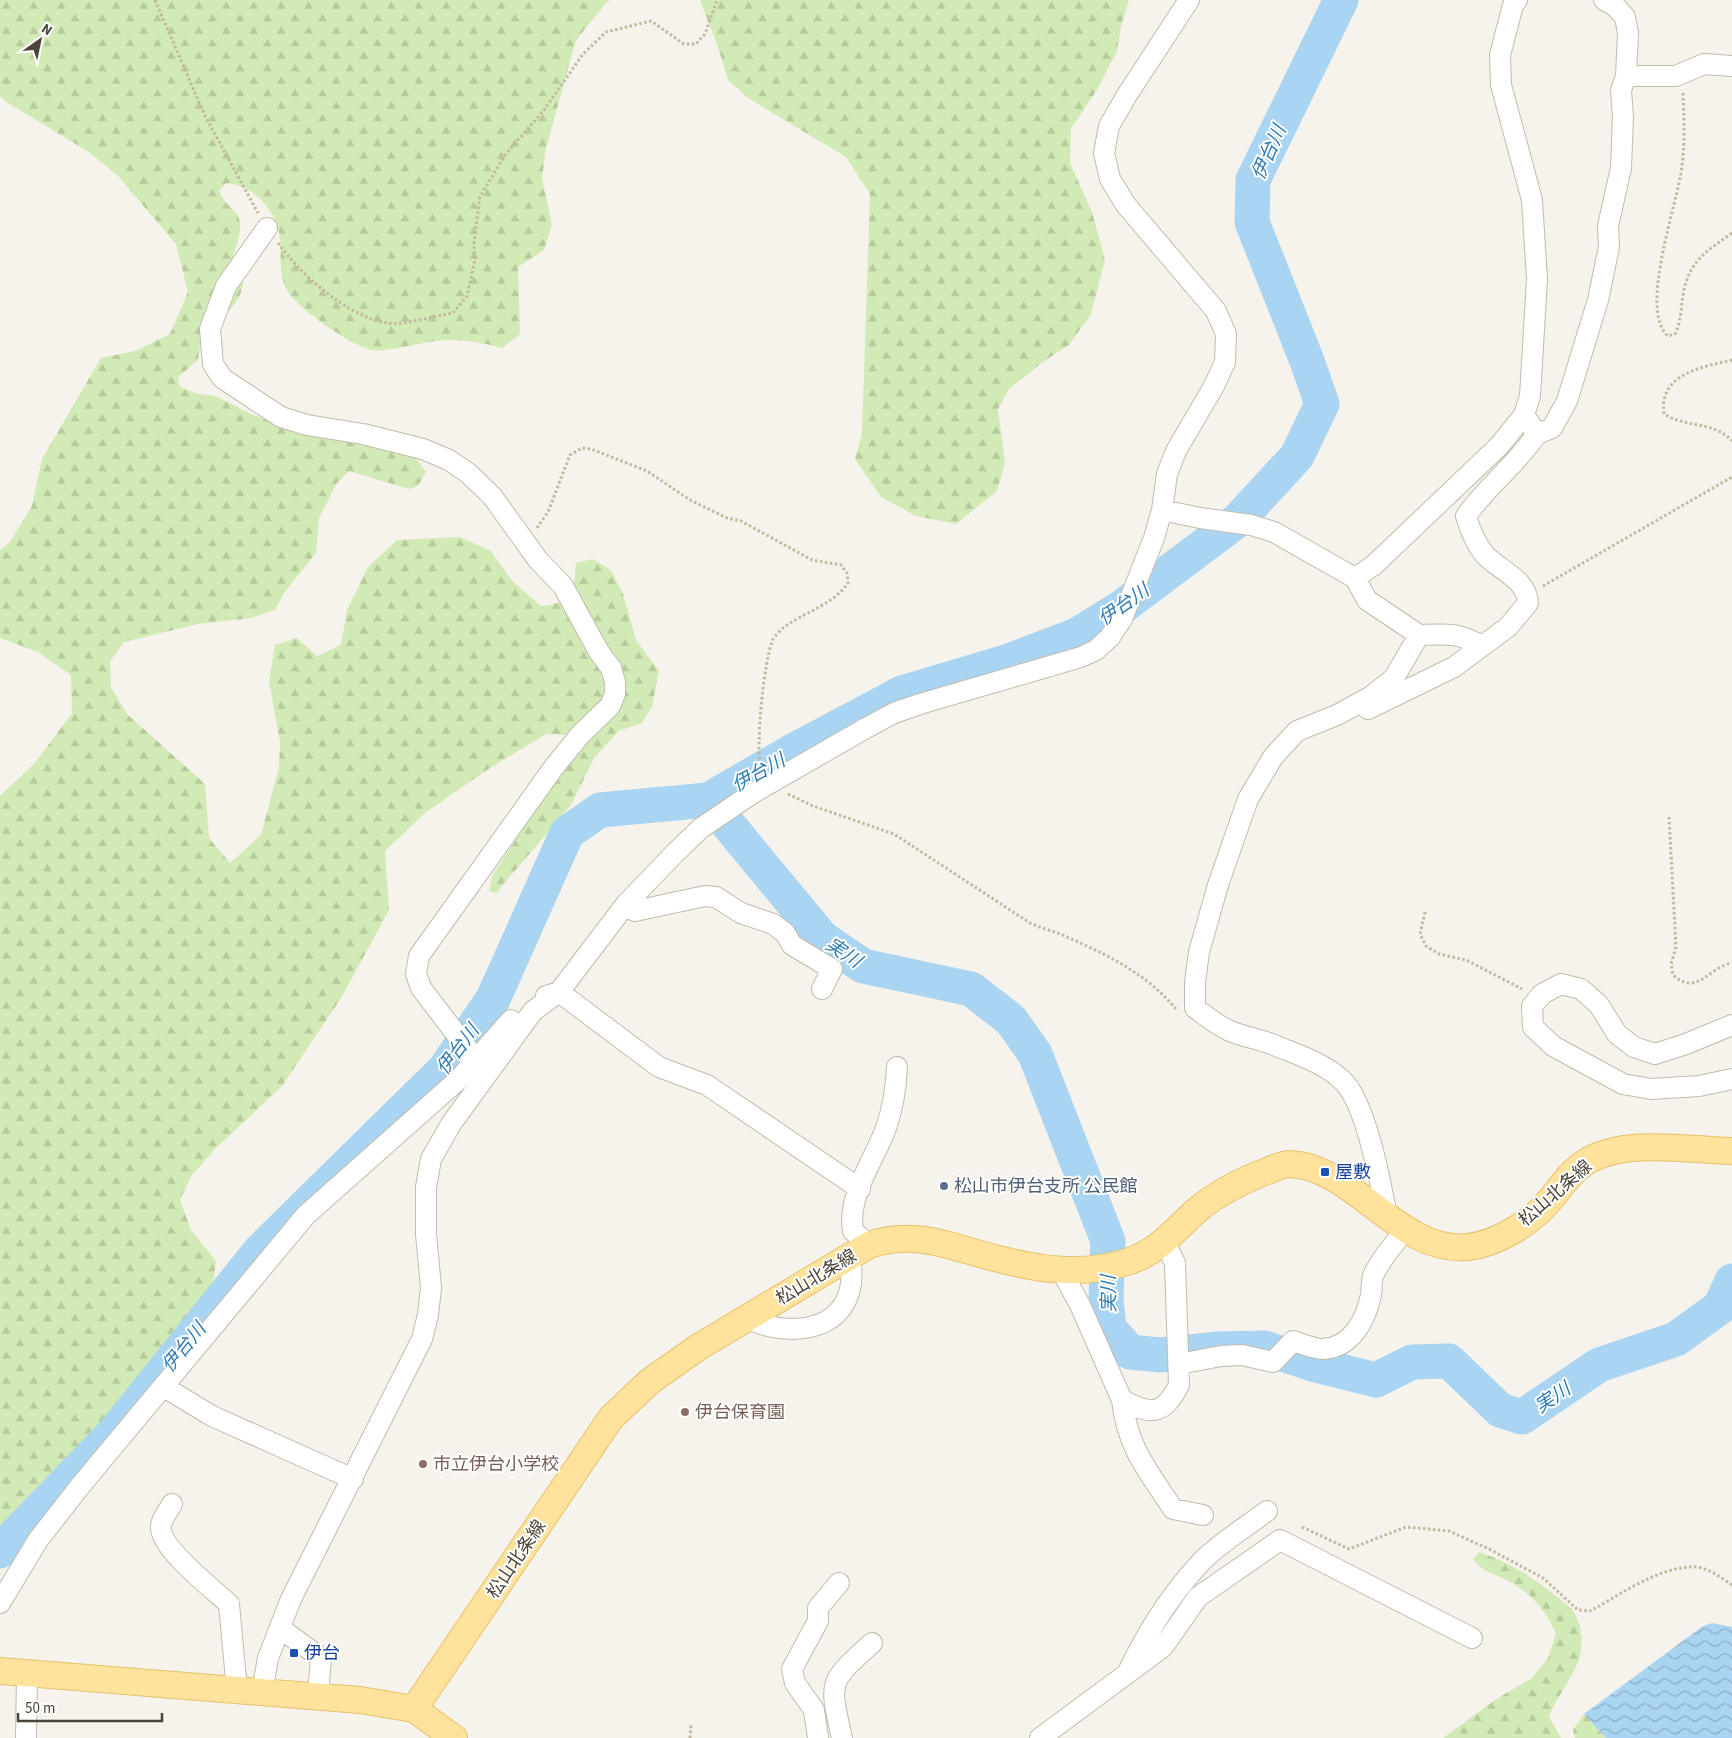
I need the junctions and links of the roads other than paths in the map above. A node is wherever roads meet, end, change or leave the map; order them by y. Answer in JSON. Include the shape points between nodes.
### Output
{"nodes":[{"id":1,"x":1189,"y":0,"type":"edge"},
{"id":2,"x":1604,"y":0,"type":"edge"},
{"id":3,"x":1510,"y":2,"type":"edge"},
{"id":4,"x":1732,"y":66,"type":"edge"},
{"id":5,"x":1626,"y":76,"type":"junction"},
{"id":6,"x":267,"y":228,"type":"road end"},
{"id":7,"x":1524,"y":415,"type":"junction"},
{"id":8,"x":1538,"y":434,"type":"junction"},
{"id":9,"x":1162,"y":510,"type":"junction"},
{"id":10,"x":1355,"y":578,"type":"junction"},
{"id":11,"x":1419,"y":635,"type":"junction"},
{"id":12,"x":1481,"y":646,"type":"junction"},
{"id":13,"x":1337,"y":715,"type":"junction"},
{"id":14,"x":626,"y":904,"type":"junction"},
{"id":15,"x":822,"y":989,"type":"dead end"},
{"id":16,"x":559,"y":992,"type":"junction"},
{"id":17,"x":1732,"y":1024,"type":"edge"},
{"id":18,"x":472,"y":1055,"type":"junction"},
{"id":19,"x":897,"y":1067,"type":"dead end"},
{"id":20,"x":1732,"y":1079,"type":"edge"},
{"id":21,"x":1732,"y":1151,"type":"edge"},
{"id":22,"x":860,"y":1188,"type":"junction"},
{"id":23,"x":1397,"y":1223,"type":"junction"},
{"id":24,"x":1165,"y":1242,"type":"junction"},
{"id":25,"x":860,"y":1251,"type":"junction"},
{"id":26,"x":1062,"y":1272,"type":"junction"},
{"id":27,"x":748,"y":1319,"type":"junction"},
{"id":28,"x":1179,"y":1356,"type":"junction"},
{"id":29,"x":164,"y":1387,"type":"junction"},
{"id":30,"x":1122,"y":1400,"type":"junction"},
{"id":31,"x":353,"y":1479,"type":"junction"},
{"id":32,"x":172,"y":1504,"type":"dead end"},
{"id":33,"x":1267,"y":1511,"type":"dead end"},
{"id":34,"x":1203,"y":1515,"type":"dead end"},
{"id":35,"x":839,"y":1583,"type":"dead end"},
{"id":36,"x":0,"y":1603,"type":"edge"},
{"id":37,"x":278,"y":1631,"type":"junction"},
{"id":38,"x":1472,"y":1638,"type":"dead end"},
{"id":39,"x":872,"y":1643,"type":"dead end"},
{"id":40,"x":0,"y":1671,"type":"edge"},
{"id":41,"x":1128,"y":1672,"type":"junction"},
{"id":42,"x":27,"y":1674,"type":"junction"},
{"id":43,"x":249,"y":1691,"type":"junction"},
{"id":44,"x":318,"y":1695,"type":"junction"},
{"id":45,"x":414,"y":1709,"type":"junction"},
{"id":46,"x":26,"y":1738,"type":"edge"},
{"id":47,"x":454,"y":1738,"type":"edge"},
{"id":48,"x":818,"y":1738,"type":"edge"},
{"id":49,"x":842,"y":1738,"type":"edge"},
{"id":50,"x":1040,"y":1738,"type":"edge"}],
"edges":[{"from":1,"to":9,"type":"street","via":[[1109,126],[1104,153],[1110,179],[1126,205],[1216,311],[1226,334],[1225,362],[1176,451]]},
{"from":2,"to":5,"type":"street","via":[[1625,17],[1628,33]]},
{"from":3,"to":7,"type":"street","via":[[1500,55],[1501,85],[1532,200],[1537,279],[1530,396]]},
{"from":4,"to":5,"type":"street","via":[[1704,64],[1676,76]]},
{"from":5,"to":8,"type":"street","via":[[1621,90],[1621,168],[1608,226],[1609,247],[1598,300],[1567,401],[1552,428]]},
{"from":6,"to":18,"type":"street","via":[[226,286],[210,329],[213,364],[222,378],[281,417],[423,449],[449,460],[468,473],[492,496],[526,544],[563,586],[611,668],[615,682],[610,706],[554,767],[419,956],[416,974],[421,988]]},
{"from":7,"to":8,"type":"street"},
{"from":7,"to":10,"type":"street","via":[[1499,446],[1374,565]]},
{"from":8,"to":12,"type":"street","via":[[1466,516],[1470,532],[1485,555],[1524,587],[1528,596],[1528,603],[1508,627]]},
{"from":9,"to":10,"type":"street","via":[[1252,525],[1274,532]]},
{"from":9,"to":14,"type":"street","via":[[1142,572],[1122,619],[1110,638],[1096,650],[1052,667],[894,714],[769,783],[702,828]]},
{"from":10,"to":11,"type":"street","via":[[1367,600]]},
{"from":11,"to":12,"type":"street","via":[[1453,633]]},
{"from":11,"to":13,"type":"street","via":[[1394,678],[1370,697]]},
{"from":12,"to":13,"type":"street","via":[[1454,667],[1371,708],[1354,716]]},
{"from":13,"to":23,"type":"street","via":[[1296,731],[1273,757],[1248,799],[1199,952],[1196,1008],[1230,1031],[1257,1038],[1319,1063],[1343,1081],[1360,1111]]},
{"from":14,"to":15,"type":"street","via":[[635,911],[705,896],[716,897],[741,913],[772,924],[785,933],[792,946],[832,969]]},
{"from":14,"to":16,"type":"street"},
{"from":16,"to":18,"type":"street","via":[[528,1002]]},
{"from":16,"to":22,"type":"street","via":[[659,1067],[707,1085]]},
{"from":16,"to":31,"type":"street","via":[[532,1011],[456,1116],[431,1159],[426,1187],[431,1288],[428,1315],[422,1339]]},
{"from":17,"to":20,"type":"street","via":[[1655,1054],[1634,1048],[1617,1034],[1598,1005],[1581,989],[1561,984],[1542,994],[1532,1006],[1533,1027],[1553,1046],[1623,1084],[1651,1088],[1699,1086]]},
{"from":18,"to":29,"type":"street","via":[[458,1080],[306,1215]]},
{"from":19,"to":22,"type":"street","via":[[896,1092],[886,1128]]},
{"from":21,"to":23,"type":"main road","name":"松山北条線","via":[[1639,1148],[1612,1151],[1586,1162],[1525,1222],[1497,1239],[1469,1247],[1443,1247]]},
{"from":22,"to":25,"type":"street","via":[[850,1217]]},
{"from":23,"to":24,"type":"main road","name":"松山北条線","via":[[1338,1181],[1313,1168],[1287,1164],[1224,1191],[1197,1211]]},
{"from":23,"to":28,"type":"street","via":[[1372,1279],[1366,1309],[1353,1336],[1342,1344],[1322,1349],[1293,1341],[1273,1362],[1242,1356]]},
{"from":24,"to":26,"type":"main road","name":"松山北条線","via":[[1128,1262]]},
{"from":24,"to":28,"type":"street","via":[[1175,1263]]},
{"from":25,"to":26,"type":"main road","name":"松山北条線","via":[[889,1238],[914,1238]]},
{"from":25,"to":27,"type":"main road","name":"松山北条線"},
{"from":25,"to":27,"type":"street","via":[[850,1285],[832,1319],[816,1327],[791,1329],[765,1327]]},
{"from":26,"to":30,"type":"street"},
{"from":27,"to":45,"type":"main road","name":"松山北条線","via":[[697,1348],[649,1382],[611,1418]]},
{"from":28,"to":30,"type":"street","via":[[1179,1385],[1171,1401],[1149,1412]]},
{"from":29,"to":31,"type":"street","via":[[212,1416]]},
{"from":29,"to":36,"type":"street","via":[[38,1540]]},
{"from":30,"to":34,"type":"street","via":[[1132,1445],[1173,1509]]},
{"from":31,"to":37,"type":"street","via":[[291,1599]]},
{"from":32,"to":43,"type":"street","via":[[161,1524],[161,1535],[170,1549],[229,1604]]},
{"from":33,"to":41,"type":"street","via":[[1204,1560],[1180,1587],[1144,1638]]},
{"from":35,"to":48,"type":"street","via":[[818,1608],[818,1621],[792,1669],[795,1683],[814,1710]]},
{"from":37,"to":43,"type":"street","via":[[268,1658]]},
{"from":37,"to":44,"type":"street","via":[[288,1634],[321,1658]]},
{"from":38,"to":41,"type":"street","via":[[1280,1540],[1198,1598],[1163,1647]]},
{"from":39,"to":49,"type":"street","via":[[842,1670],[833,1686]]},
{"from":40,"to":42,"type":"main road"},
{"from":41,"to":50,"type":"street"},
{"from":42,"to":43,"type":"main road"},
{"from":42,"to":46,"type":"street"},
{"from":43,"to":44,"type":"main road"},
{"from":44,"to":45,"type":"main road"},
{"from":45,"to":47,"type":"main road"}]}
